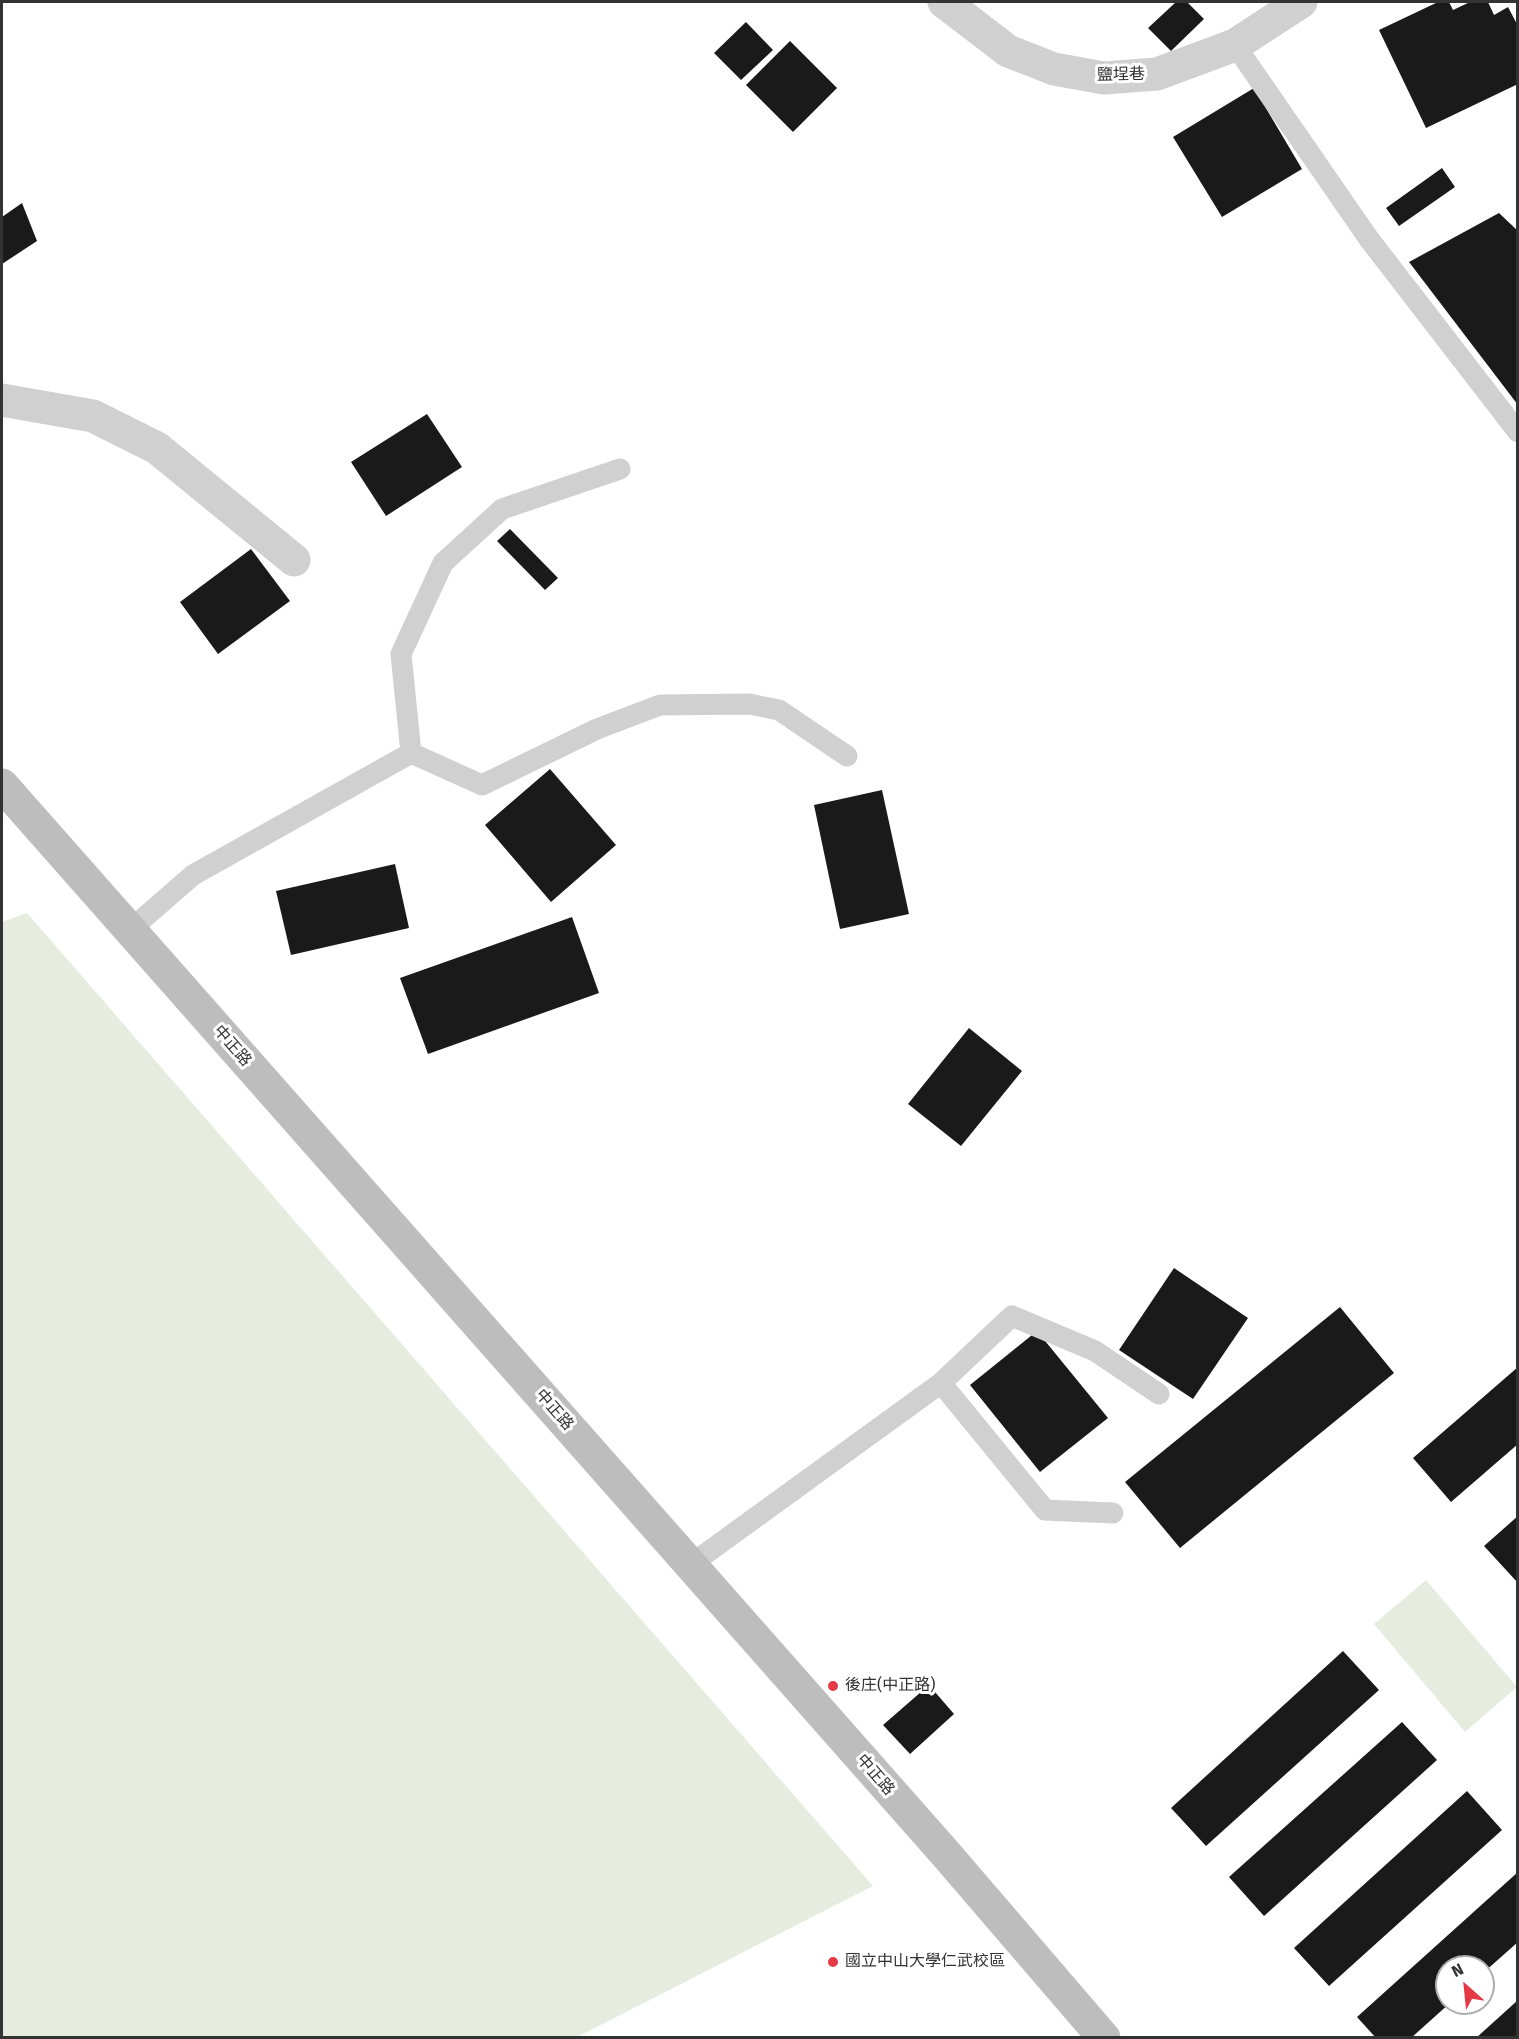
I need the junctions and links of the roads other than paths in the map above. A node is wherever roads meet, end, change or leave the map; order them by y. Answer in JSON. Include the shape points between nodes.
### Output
{"nodes":[{"id":1,"x":944,"y":2,"type":"edge"},
{"id":2,"x":1301,"y":2,"type":"edge"},
{"id":3,"x":1235,"y":45,"type":"junction"},
{"id":4,"x":2,"y":400,"type":"edge"},
{"id":5,"x":1518,"y":432,"type":"edge"},
{"id":6,"x":620,"y":469,"type":"dead end"},
{"id":7,"x":294,"y":560,"type":"dead end"},
{"id":8,"x":411,"y":753,"type":"junction"},
{"id":9,"x":847,"y":756,"type":"dead end"},
{"id":10,"x":2,"y":784,"type":"edge"},
{"id":11,"x":130,"y":930,"type":"junction"},
{"id":12,"x":941,"y":1383,"type":"junction"},
{"id":13,"x":1159,"y":1394,"type":"dead end"},
{"id":14,"x":1113,"y":1513,"type":"dead end"},
{"id":15,"x":690,"y":1565,"type":"junction"},
{"id":16,"x":1104,"y":2037,"type":"edge"}],
"edges":[{"from":1,"to":3,"type":"street","name":"鹽埕巷","via":[[1008,51],[1054,69],[1104,78],[1157,74]]},
{"from":2,"to":3,"type":"street","name":"鹽埕巷"},
{"from":3,"to":5,"type":"lane","via":[[1369,239]]},
{"from":4,"to":7,"type":"street","via":[[93,416],[157,448]]},
{"from":6,"to":8,"type":"lane","via":[[502,509],[443,563],[401,654]]},
{"from":8,"to":9,"type":"lane","via":[[482,785],[597,729],[660,705],[749,704],[779,710]]},
{"from":8,"to":11,"type":"lane","via":[[193,875]]},
{"from":10,"to":11,"type":"main road","name":"中正路"},
{"from":11,"to":15,"type":"main road","name":"中正路"},
{"from":12,"to":13,"type":"lane","via":[[1012,1316],[1095,1351]]},
{"from":12,"to":14,"type":"lane","via":[[1045,1510]]},
{"from":12,"to":15,"type":"lane"},
{"from":15,"to":16,"type":"main road","name":"中正路"}]}
